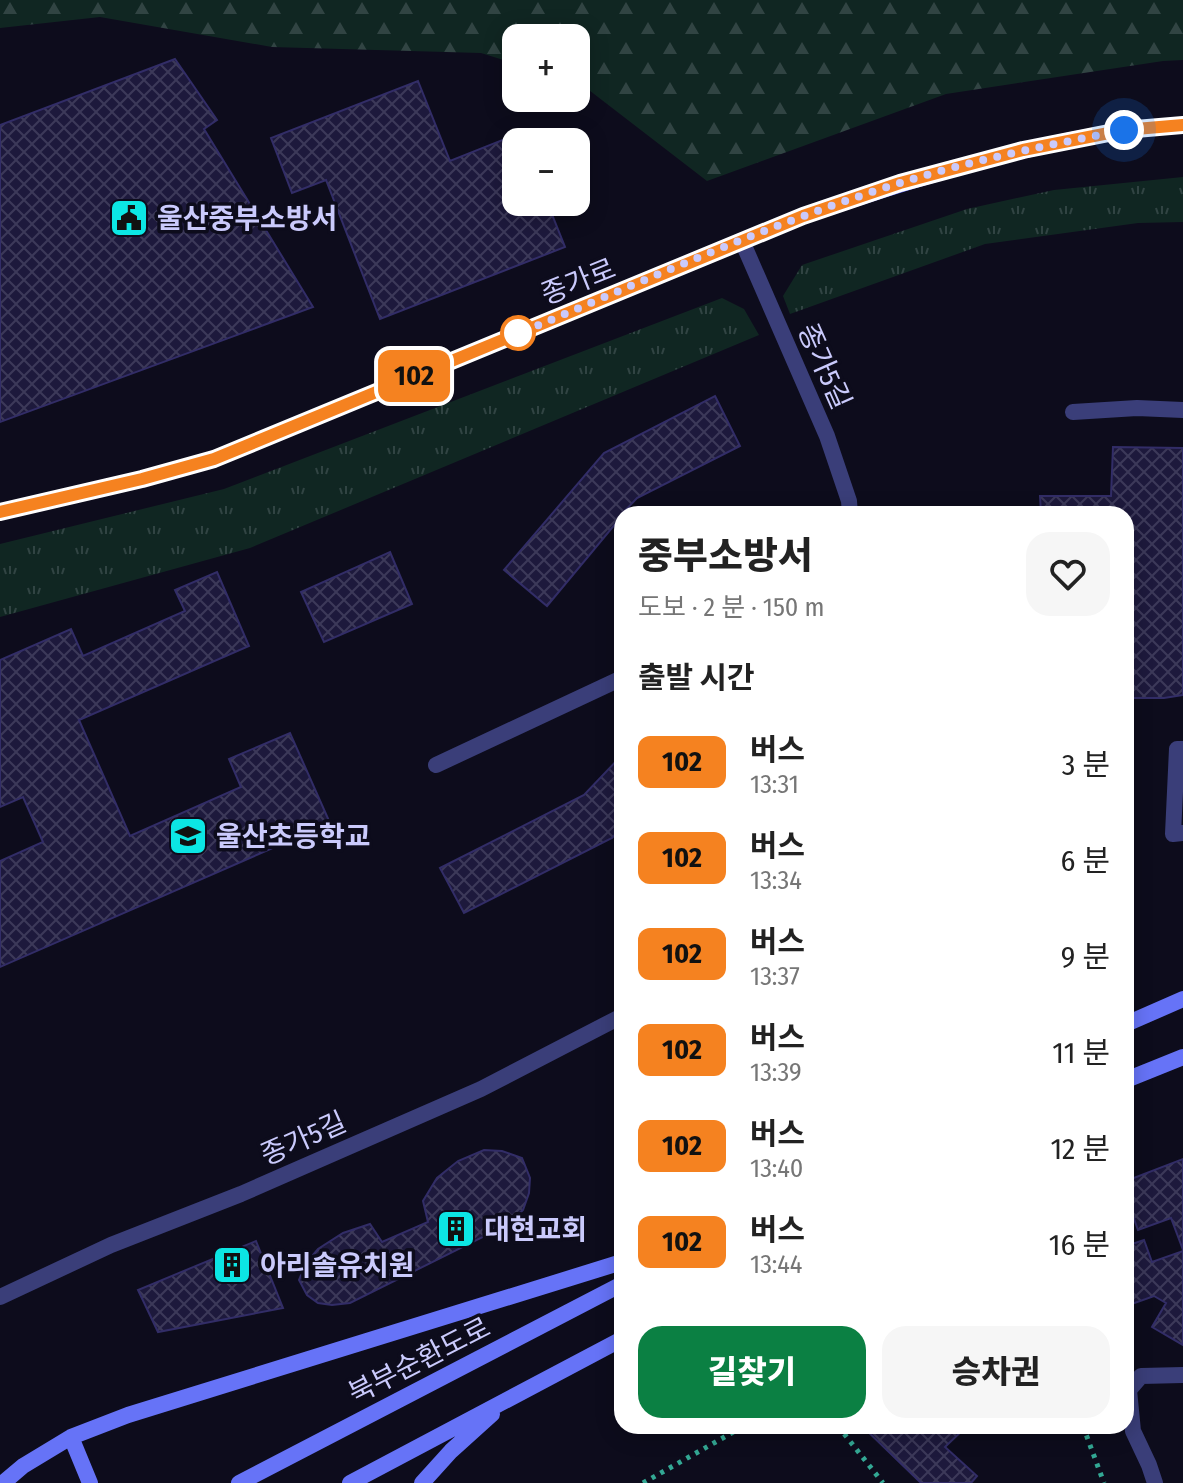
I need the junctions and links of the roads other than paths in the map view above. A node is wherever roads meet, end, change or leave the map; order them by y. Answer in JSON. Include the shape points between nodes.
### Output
{"nodes":[{"id":1,"x":1183,"y":125,"type":"edge"},
{"id":2,"x":742,"y":241,"type":"junction"},
{"id":3,"x":1183,"y":410,"type":"edge"},
{"id":4,"x":1073,"y":412,"type":"dead end"},
{"id":5,"x":849,"y":506,"type":"edge"},
{"id":6,"x":0,"y":512,"type":"edge"},
{"id":7,"x":614,"y":682,"type":"edge"},
{"id":8,"x":1183,"y":749,"type":"edge"},
{"id":9,"x":436,"y":765,"type":"dead end"},
{"id":10,"x":1183,"y":833,"type":"edge"},
{"id":11,"x":1183,"y":999,"type":"edge"},
{"id":12,"x":614,"y":1020,"type":"edge"},
{"id":13,"x":1134,"y":1020,"type":"edge"},
{"id":14,"x":1183,"y":1057,"type":"edge"},
{"id":15,"x":1134,"y":1077,"type":"edge"},
{"id":16,"x":614,"y":1264,"type":"edge"},
{"id":17,"x":614,"y":1288,"type":"edge"},
{"id":18,"x":0,"y":1297,"type":"edge"},
{"id":19,"x":614,"y":1343,"type":"edge"},
{"id":20,"x":1183,"y":1375,"type":"edge"},
{"id":21,"x":1134,"y":1384,"type":"edge"},
{"id":22,"x":509,"y":1399,"type":"junction"},
{"id":23,"x":1134,"y":1433,"type":"edge"},
{"id":24,"x":71,"y":1437,"type":"junction"},
{"id":25,"x":3,"y":1483,"type":"edge"},
{"id":26,"x":90,"y":1483,"type":"edge"},
{"id":27,"x":239,"y":1483,"type":"edge"},
{"id":28,"x":350,"y":1483,"type":"edge"},
{"id":29,"x":422,"y":1483,"type":"edge"},
{"id":30,"x":1155,"y":1483,"type":"edge"}],
"edges":[{"from":1,"to":2,"type":"main road","name":"종가로","via":[[1124,130],[1023,150],[900,183]]},
{"from":2,"to":5,"type":"street","name":"종가5길","via":[[827,436]]},
{"from":2,"to":6,"type":"main road","name":"종가로","via":[[214,459]]},
{"from":3,"to":4,"type":"street"},
{"from":7,"to":9,"type":"street"},
{"from":8,"to":10,"type":"street","via":[[1177,749],[1173,834]]},
{"from":11,"to":13,"type":"main road"},
{"from":12,"to":18,"type":"street","name":"종가5길","via":[[481,1089]]},
{"from":14,"to":15,"type":"main road"},
{"from":16,"to":24,"type":"main road"},
{"from":17,"to":27,"type":"main road","name":"북부순환도로"},
{"from":19,"to":22,"type":"main road"},
{"from":20,"to":21,"type":"street","via":[[1141,1376]]},
{"from":22,"to":28,"type":"main road"},
{"from":22,"to":29,"type":"main road"},
{"from":23,"to":30,"type":"street"},
{"from":24,"to":25,"type":"main road"},
{"from":24,"to":26,"type":"main road"}]}
